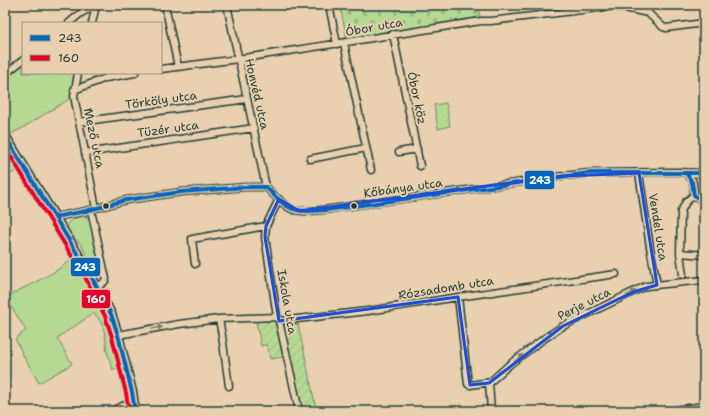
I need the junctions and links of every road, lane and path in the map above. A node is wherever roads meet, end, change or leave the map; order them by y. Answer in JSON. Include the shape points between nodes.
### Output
{"nodes":[{"id":1,"x":96,"y":5,"type":"edge"},
{"id":2,"x":165,"y":5,"type":"edge"},
{"id":3,"x":227,"y":5,"type":"edge"},
{"id":4,"x":329,"y":5,"type":"edge"},
{"id":5,"x":70,"y":22,"type":"edge"},
{"id":6,"x":92,"y":22,"type":"edge"},
{"id":7,"x":704,"y":23,"type":"edge"},
{"id":8,"x":393,"y":34,"type":"junction"},
{"id":9,"x":344,"y":43,"type":"junction"},
{"id":10,"x":337,"y":44,"type":"junction"},
{"id":11,"x":238,"y":59,"type":"junction"},
{"id":12,"x":22,"y":61,"type":"edge"},
{"id":13,"x":178,"y":67,"type":"junction"},
{"id":14,"x":162,"y":69,"type":"edge"},
{"id":15,"x":5,"y":74,"type":"edge"},
{"id":16,"x":78,"y":74,"type":"edge"},
{"id":17,"x":129,"y":74,"type":"edge"},
{"id":18,"x":74,"y":90,"type":"junction"},
{"id":19,"x":247,"y":99,"type":"junction"},
{"id":20,"x":79,"y":122,"type":"junction"},
{"id":21,"x":254,"y":128,"type":"junction"},
{"id":22,"x":5,"y":136,"type":"edge"},
{"id":23,"x":366,"y":148,"type":"junction"},
{"id":24,"x":417,"y":149,"type":"junction"},
{"id":25,"x":399,"y":152,"type":"dead end"},
{"id":26,"x":85,"y":153,"type":"junction"},
{"id":27,"x":310,"y":159,"type":"dead end"},
{"id":28,"x":420,"y":166,"type":"dead end"},
{"id":29,"x":371,"y":170,"type":"dead end"},
{"id":30,"x":686,"y":172,"type":"junction"},
{"id":31,"x":639,"y":173,"type":"junction"},
{"id":32,"x":704,"y":173,"type":"edge"},
{"id":33,"x":266,"y":187,"type":"junction"},
{"id":34,"x":694,"y":195,"type":"junction"},
{"id":35,"x":279,"y":200,"type":"junction"},
{"id":36,"x":704,"y":200,"type":"edge"},
{"id":37,"x":94,"y":209,"type":"junction"},
{"id":38,"x":55,"y":217,"type":"junction"},
{"id":39,"x":266,"y":226,"type":"junction"},
{"id":40,"x":680,"y":253,"type":"junction"},
{"id":41,"x":704,"y":255,"type":"edge"},
{"id":42,"x":196,"y":264,"type":"dead end"},
{"id":43,"x":616,"y":274,"type":"dead end"},
{"id":44,"x":683,"y":275,"type":"dead end"},
{"id":45,"x":704,"y":280,"type":"edge"},
{"id":46,"x":657,"y":285,"type":"junction"},
{"id":47,"x":98,"y":287,"type":"junction"},
{"id":48,"x":458,"y":296,"type":"junction"},
{"id":49,"x":219,"y":319,"type":"junction"},
{"id":50,"x":278,"y":319,"type":"junction"},
{"id":51,"x":118,"y":335,"type":"junction"},
{"id":52,"x":490,"y":383,"type":"junction"},
{"id":53,"x":229,"y":386,"type":"dead end"},
{"id":54,"x":133,"y":401,"type":"junction"},
{"id":55,"x":704,"y":406,"type":"edge"},
{"id":56,"x":112,"y":411,"type":"edge"},
{"id":57,"x":135,"y":411,"type":"edge"},
{"id":58,"x":299,"y":411,"type":"edge"},
{"id":59,"x":491,"y":411,"type":"edge"},
{"id":60,"x":667,"y":411,"type":"edge"}],
"edges":[{"from":1,"to":5,"type":"street"},
{"from":1,"to":6,"type":"street"},
{"from":2,"to":13,"type":"street"},
{"from":3,"to":11,"type":"street","name":"Honvéd utca"},
{"from":4,"to":10,"type":"street"},
{"from":7,"to":8,"type":"street","name":"Óbor utca","via":[[666,28],[648,13],[615,6]]},
{"from":8,"to":9,"type":"street","name":"Óbor utca"},
{"from":8,"to":24,"type":"street","name":"Óbor köz"},
{"from":9,"to":10,"type":"street","name":"Óbor utca"},
{"from":9,"to":23,"type":"street"},
{"from":10,"to":11,"type":"street","name":"Óbor utca"},
{"from":11,"to":13,"type":"street","name":"Óbor utca"},
{"from":11,"to":19,"type":"street","name":"Honvéd utca"},
{"from":12,"to":15,"type":"street"},
{"from":13,"to":14,"type":"street","name":"Óbor utca"},
{"from":16,"to":18,"type":"street","name":"Mező utca"},
{"from":17,"to":18,"type":"street","via":[[106,78]]},
{"from":18,"to":20,"type":"street","name":"Mező utca"},
{"from":19,"to":20,"type":"street","name":"Törköly utca"},
{"from":19,"to":21,"type":"street","name":"Honvéd utca"},
{"from":20,"to":26,"type":"street","name":"Mező utca"},
{"from":21,"to":26,"type":"street","name":"Tüzér utca"},
{"from":21,"to":33,"type":"street","name":"Honvéd utca"},
{"from":22,"to":38,"type":"street"},
{"from":23,"to":27,"type":"street"},
{"from":23,"to":29,"type":"street"},
{"from":24,"to":25,"type":"street"},
{"from":24,"to":28,"type":"street","name":"Óbor köz"},
{"from":26,"to":37,"type":"street","name":"Mező utca"},
{"from":30,"to":31,"type":"street","name":"Kőbánya utca"},
{"from":30,"to":32,"type":"street","name":"Kőbánya utca"},
{"from":30,"to":34,"type":"street","via":[[692,180]]},
{"from":31,"to":35,"type":"street","name":"Kőbánya utca","via":[[563,176],[312,211],[292,210]]},
{"from":31,"to":46,"type":"street","name":"Vendel utca"},
{"from":33,"to":35,"type":"street","name":"Kőbánya utca"},
{"from":33,"to":37,"type":"street","via":[[182,192],[126,200]]},
{"from":34,"to":36,"type":"street"},
{"from":34,"to":40,"type":"street","via":[[681,211]]},
{"from":35,"to":39,"type":"street"},
{"from":37,"to":38,"type":"street"},
{"from":37,"to":47,"type":"street","name":"Mező utca","via":[[106,278]]},
{"from":38,"to":47,"type":"street"},
{"from":39,"to":42,"type":"street","via":[[192,239]]},
{"from":39,"to":50,"type":"street","name":"Iskola utca"},
{"from":40,"to":41,"type":"street"},
{"from":40,"to":44,"type":"street"},
{"from":43,"to":48,"type":"street","name":"Rózsadomb utca"},
{"from":45,"to":46,"type":"street","name":"Perje utca"},
{"from":52,"to":46,"type":"street","name":"Perje utca","one_way":true,"via":[[510,364],[563,326],[646,286]]},
{"from":47,"to":51,"type":"street"},
{"from":48,"to":50,"type":"street","name":"Rózsadomb utca","via":[[368,311]]},
{"from":48,"to":52,"type":"street","via":[[468,384],[470,386]]},
{"from":49,"to":50,"type":"street","name":"Rózsadomb utca"},
{"from":51,"to":49,"type":"street","name":"Rózsadomb utca","one_way":true},
{"from":49,"to":53,"type":"street"},
{"from":50,"to":58,"type":"street","name":"Iskola utca"},
{"from":51,"to":54,"type":"street"},
{"from":52,"to":59,"type":"street"},
{"from":54,"to":56,"type":"street"},
{"from":54,"to":57,"type":"street"},
{"from":55,"to":60,"type":"street"}]}
